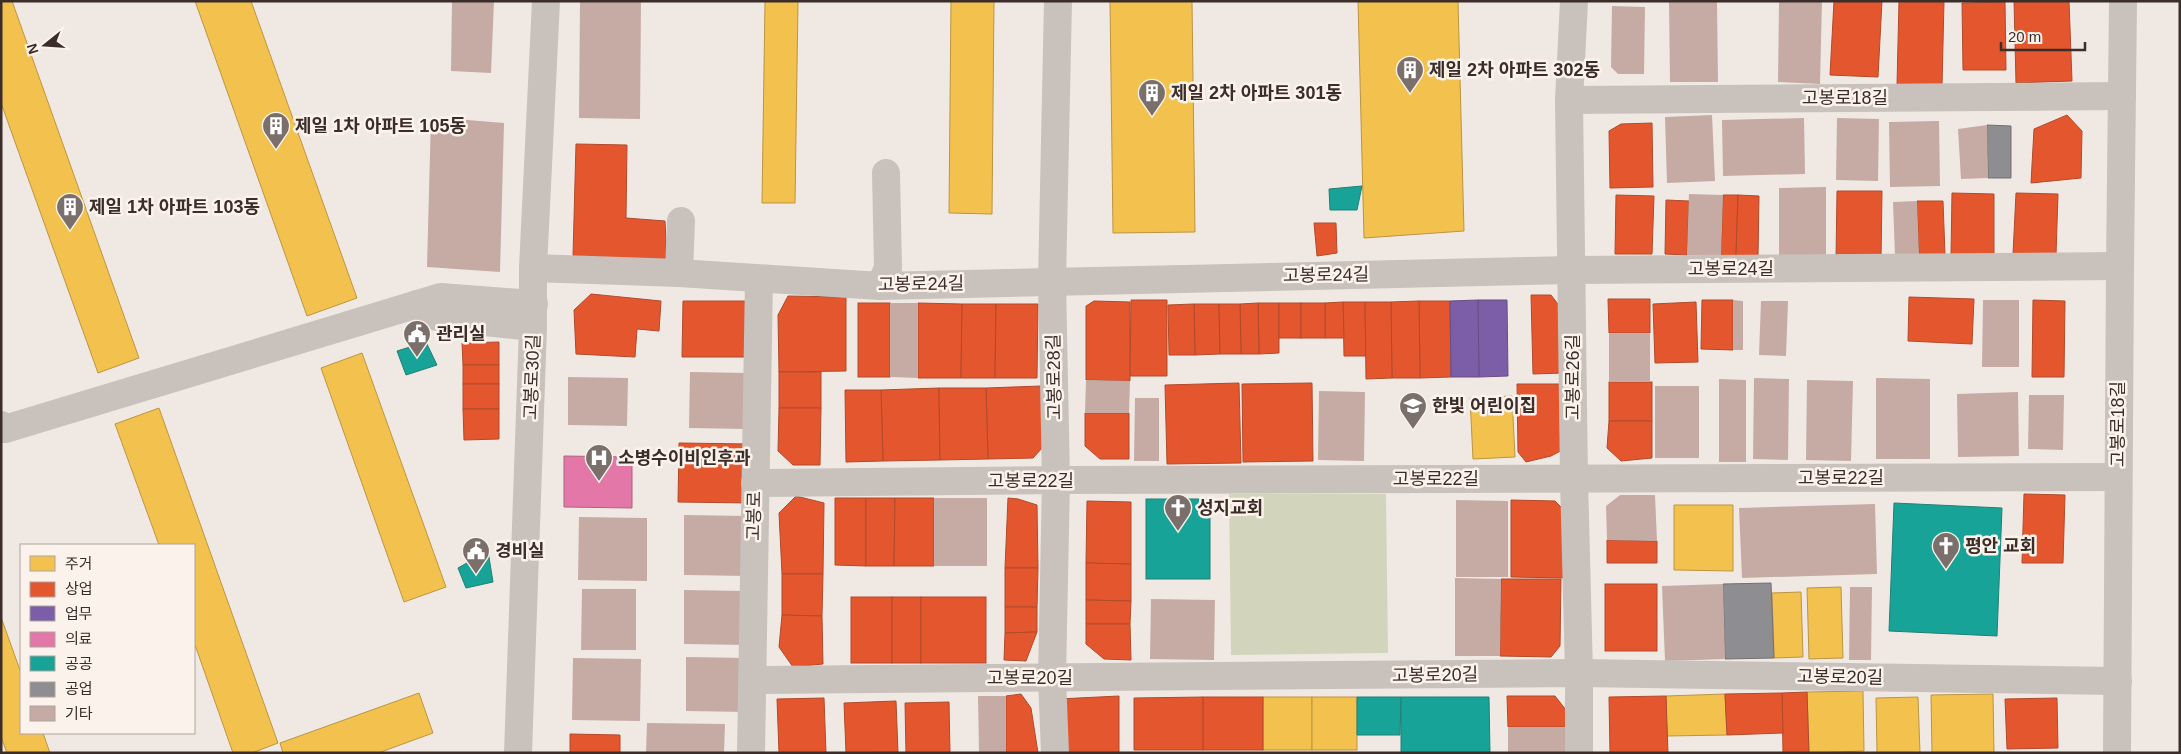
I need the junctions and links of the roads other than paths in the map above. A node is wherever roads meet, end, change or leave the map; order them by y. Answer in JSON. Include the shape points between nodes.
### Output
{"nodes":[{"id":1,"x":546,"y":1,"type":"edge"},
{"id":2,"x":1058,"y":1,"type":"edge"},
{"id":3,"x":1574,"y":1,"type":"edge"},
{"id":4,"x":2124,"y":1,"type":"edge"},
{"id":5,"x":2122,"y":96,"type":"junction"},
{"id":6,"x":1569,"y":100,"type":"junction"},
{"id":7,"x":886,"y":173,"type":"dead end"},
{"id":8,"x":681,"y":221,"type":"dead end"},
{"id":9,"x":2120,"y":266,"type":"junction"},
{"id":10,"x":533,"y":268,"type":"junction"},
{"id":11,"x":1572,"y":270,"type":"junction"},
{"id":12,"x":679,"y":273,"type":"junction"},
{"id":13,"x":759,"y":279,"type":"junction"},
{"id":14,"x":1052,"y":281,"type":"junction"},
{"id":15,"x":880,"y":286,"type":"junction"},
{"id":16,"x":534,"y":316,"type":"junction"},
{"id":17,"x":1,"y":425,"type":"edge"},
{"id":18,"x":2118,"y":477,"type":"junction"},
{"id":19,"x":1574,"y":479,"type":"junction"},
{"id":20,"x":1056,"y":480,"type":"junction"},
{"id":21,"x":755,"y":483,"type":"junction"},
{"id":22,"x":1580,"y":673,"type":"junction"},
{"id":23,"x":1052,"y":678,"type":"junction"},
{"id":24,"x":752,"y":680,"type":"junction"},
{"id":25,"x":2118,"y":680,"type":"junction"},
{"id":26,"x":518,"y":753,"type":"edge"},
{"id":27,"x":751,"y":753,"type":"edge"},
{"id":28,"x":1055,"y":753,"type":"edge"},
{"id":29,"x":1579,"y":753,"type":"edge"},
{"id":30,"x":2117,"y":753,"type":"edge"}],
"edges":[{"from":1,"to":10,"type":"street","name":"고봉로30길"},
{"from":2,"to":14,"type":"street","name":"고봉로28길"},
{"from":3,"to":6,"type":"street","name":"고봉로26길"},
{"from":4,"to":5,"type":"street","name":"고봉로18길"},
{"from":5,"to":6,"type":"street","name":"고봉로18길"},
{"from":5,"to":9,"type":"street","name":"고봉로18길"},
{"from":6,"to":11,"type":"street","name":"고봉로26길"},
{"from":7,"to":15,"type":"street","via":[[888,268]]},
{"from":8,"to":12,"type":"street"},
{"from":9,"to":11,"type":"street","name":"고봉로24길"},
{"from":9,"to":18,"type":"street","name":"고봉로18길"},
{"from":10,"to":12,"type":"street","name":"고봉로24길"},
{"from":10,"to":16,"type":"street","name":"고봉로30길"},
{"from":11,"to":14,"type":"street","name":"고봉로24길"},
{"from":11,"to":19,"type":"street","name":"고봉로26길"},
{"from":12,"to":13,"type":"street","name":"고봉로24길"},
{"from":13,"to":15,"type":"street","name":"고봉로24길"},
{"from":13,"to":21,"type":"street","name":"고봉로"},
{"from":14,"to":15,"type":"street","name":"고봉로24길"},
{"from":14,"to":20,"type":"street","name":"고봉로28길"},
{"from":16,"to":17,"type":"street","via":[[437,317],[417,304],[5,430]]},
{"from":16,"to":26,"type":"street","name":"고봉로30길"},
{"from":18,"to":19,"type":"street","name":"고봉로22길"},
{"from":18,"to":25,"type":"street","name":"고봉로18길"},
{"from":19,"to":20,"type":"street","name":"고봉로22길"},
{"from":19,"to":22,"type":"street","name":"고봉로26길"},
{"from":20,"to":21,"type":"street","name":"고봉로22길"},
{"from":20,"to":23,"type":"street","name":"고봉로28길"},
{"from":21,"to":24,"type":"street","name":"고봉로"},
{"from":22,"to":23,"type":"street","name":"고봉로20길"},
{"from":22,"to":25,"type":"street","name":"고봉로20길"},
{"from":22,"to":29,"type":"street","name":"고봉로26길"},
{"from":23,"to":24,"type":"street","name":"고봉로20길"},
{"from":23,"to":28,"type":"street","name":"고봉로28길"},
{"from":24,"to":27,"type":"street","name":"고봉로"},
{"from":25,"to":30,"type":"street","name":"고봉로18길"}]}
